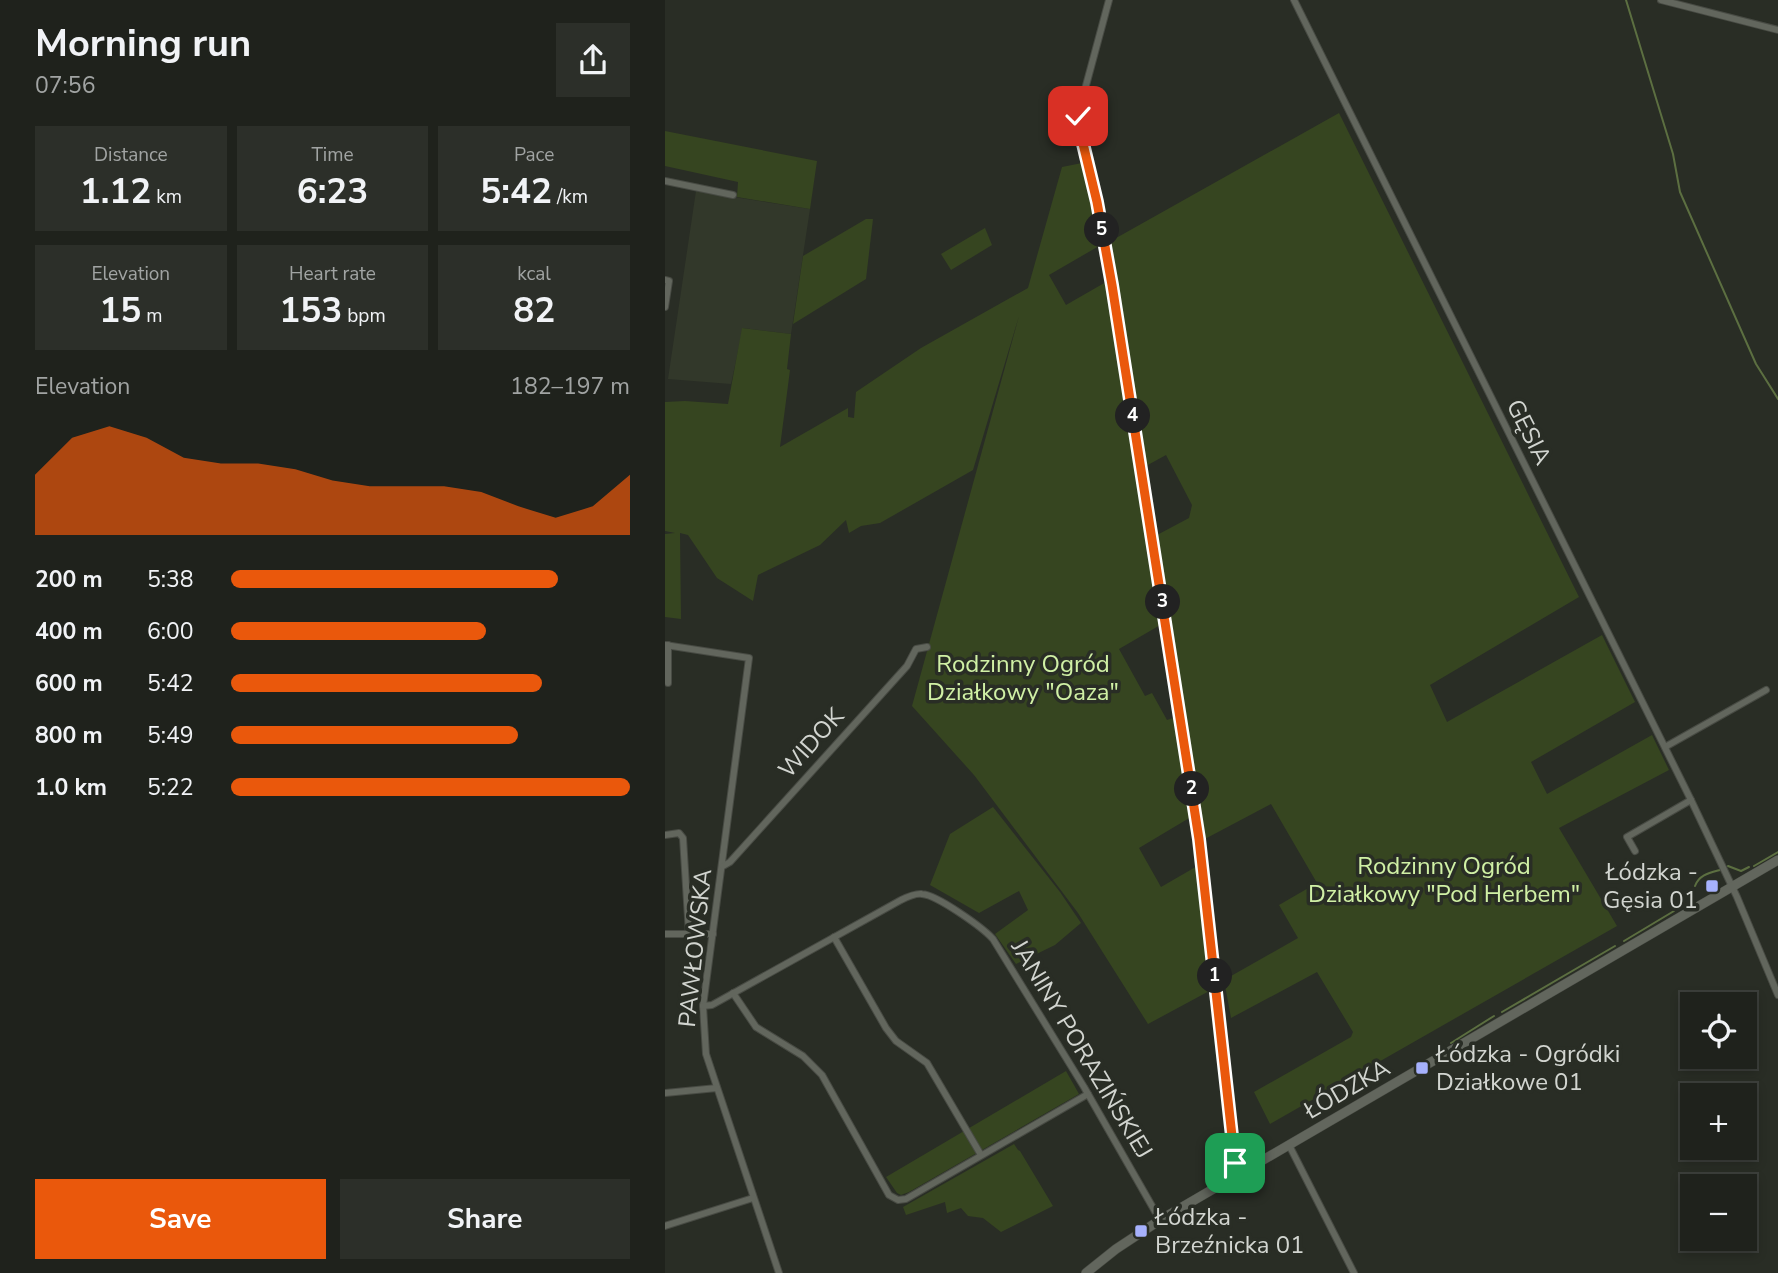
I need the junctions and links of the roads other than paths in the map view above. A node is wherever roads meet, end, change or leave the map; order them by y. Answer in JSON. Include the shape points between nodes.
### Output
{"nodes":[{"id":1,"x":1109,"y":0,"type":"edge"},
{"id":2,"x":1294,"y":0,"type":"edge"},
{"id":3,"x":1661,"y":0,"type":"edge"},
{"id":4,"x":1778,"y":30,"type":"edge"},
{"id":5,"x":665,"y":181,"type":"edge"},
{"id":6,"x":733,"y":195,"type":"dead end"},
{"id":7,"x":665,"y":280,"type":"edge"},
{"id":8,"x":665,"y":307,"type":"edge"},
{"id":9,"x":667,"y":645,"type":"edge"},
{"id":10,"x":927,"y":647,"type":"dead end"},
{"id":11,"x":667,"y":684,"type":"dead end"},
{"id":12,"x":1766,"y":690,"type":"dead end"},
{"id":13,"x":1665,"y":747,"type":"junction"},
{"id":14,"x":1691,"y":800,"type":"junction"},
{"id":15,"x":665,"y":835,"type":"edge"},
{"id":16,"x":1635,"y":851,"type":"dead end"},
{"id":17,"x":1778,"y":860,"type":"edge"},
{"id":18,"x":723,"y":866,"type":"junction"},
{"id":19,"x":1731,"y":884,"type":"junction"},
{"id":20,"x":689,"y":933,"type":"junction"},
{"id":21,"x":665,"y":934,"type":"edge"},
{"id":22,"x":713,"y":934,"type":"junction"},
{"id":23,"x":834,"y":937,"type":"junction"},
{"id":24,"x":733,"y":993,"type":"junction"},
{"id":25,"x":1778,"y":995,"type":"edge"},
{"id":26,"x":703,"y":1006,"type":"junction"},
{"id":27,"x":717,"y":1088,"type":"junction"},
{"id":28,"x":665,"y":1093,"type":"edge"},
{"id":29,"x":1088,"y":1094,"type":"junction"},
{"id":30,"x":1289,"y":1145,"type":"junction"},
{"id":31,"x":981,"y":1155,"type":"junction"},
{"id":32,"x":1239,"y":1174,"type":"junction"},
{"id":33,"x":754,"y":1198,"type":"junction"},
{"id":34,"x":1160,"y":1220,"type":"junction"},
{"id":35,"x":665,"y":1226,"type":"edge"},
{"id":36,"x":779,"y":1273,"type":"edge"},
{"id":37,"x":1086,"y":1273,"type":"edge"},
{"id":38,"x":1354,"y":1273,"type":"edge"}],
"edges":[{"from":1,"to":32,"type":"street","via":[[1079,127],[1112,285],[1165,616],[1199,839]]},
{"from":2,"to":13,"type":"street","name":"GĘSIA"},
{"from":3,"to":4,"type":"street"},
{"from":5,"to":6,"type":"street"},
{"from":7,"to":8,"type":"street","via":[[669,281]]},
{"from":9,"to":11,"type":"street"},
{"from":9,"to":18,"type":"street","name":"PAWŁOWSKA","via":[[749,658]]},
{"from":10,"to":18,"type":"street","name":"WIDOK","via":[[916,649],[907,666]]},
{"from":12,"to":13,"type":"street"},
{"from":13,"to":14,"type":"street","name":"GĘSIA"},
{"from":14,"to":16,"type":"street","via":[[1627,837]]},
{"from":14,"to":19,"type":"street","name":"GĘSIA"},
{"from":15,"to":20,"type":"street","via":[[683,835]]},
{"from":17,"to":19,"type":"main road","name":"ŁÓDZKA"},
{"from":18,"to":22,"type":"street","name":"PAWŁOWSKA"},
{"from":19,"to":25,"type":"street","name":"GĘSIA"},
{"from":19,"to":30,"type":"main road","name":"ŁÓDZKA"},
{"from":20,"to":21,"type":"street"},
{"from":20,"to":22,"type":"street"},
{"from":22,"to":26,"type":"street","name":"PAWŁOWSKA"},
{"from":23,"to":24,"type":"street"},
{"from":23,"to":29,"type":"street","name":"JANINY PORAZIŃSKIEJ","via":[[919,894],[973,921],[993,939]]},
{"from":23,"to":31,"type":"street","via":[[890,1034],[927,1063]]},
{"from":24,"to":26,"type":"street"},
{"from":24,"to":31,"type":"street","via":[[755,1027],[803,1056],[822,1075],[891,1197],[906,1199]]},
{"from":26,"to":27,"type":"street","name":"PAWŁOWSKA","via":[[706,1054]]},
{"from":27,"to":28,"type":"street"},
{"from":27,"to":33,"type":"street","name":"PAWŁOWSKA"},
{"from":29,"to":31,"type":"street"},
{"from":29,"to":34,"type":"street","name":"JANINY PORAZIŃSKIEJ"},
{"from":30,"to":32,"type":"main road","name":"ŁÓDZKA"},
{"from":30,"to":38,"type":"street"},
{"from":32,"to":34,"type":"main road","name":"ŁÓDZKA"},
{"from":33,"to":35,"type":"street"},
{"from":33,"to":36,"type":"street","name":"PAWŁOWSKA"},
{"from":34,"to":37,"type":"main road","name":"ŁÓDZKA"}]}
